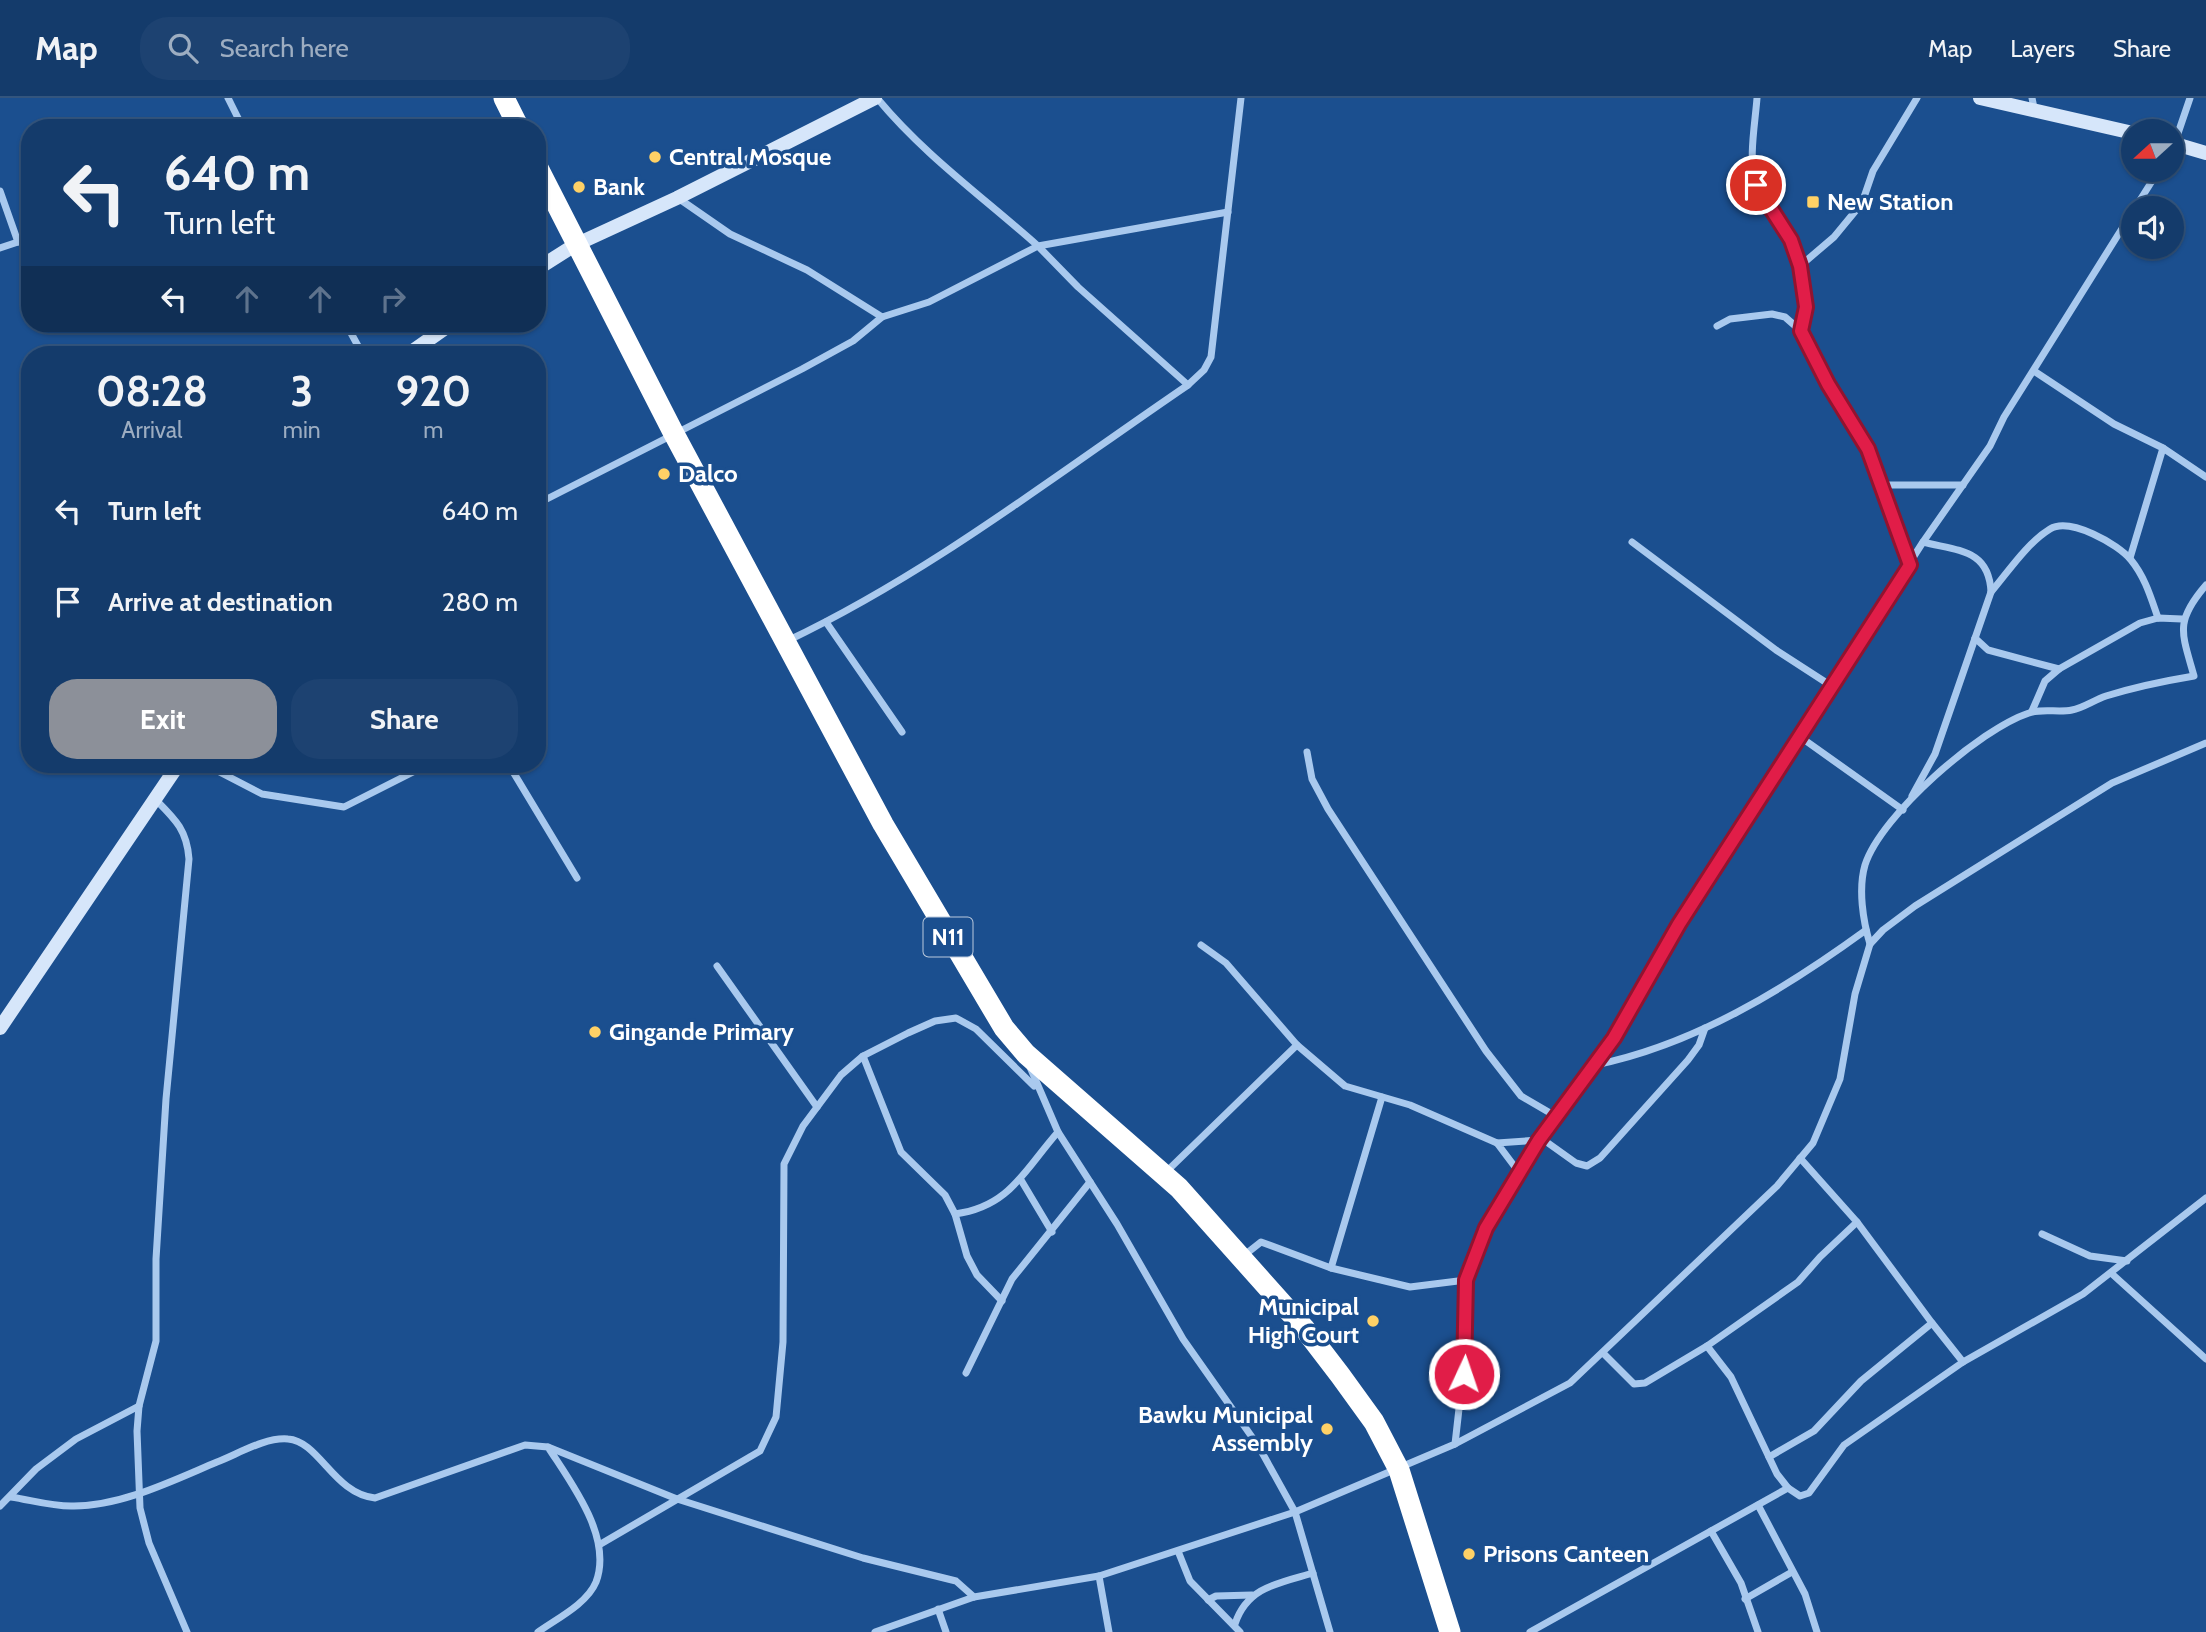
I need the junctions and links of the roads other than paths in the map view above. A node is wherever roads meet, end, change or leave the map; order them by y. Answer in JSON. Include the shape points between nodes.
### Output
{"nodes":[{"id":1,"x":228,"y":98,"type":"edge"},
{"id":2,"x":504,"y":98,"type":"edge"},
{"id":3,"x":876,"y":98,"type":"edge"},
{"id":4,"x":1241,"y":98,"type":"edge"},
{"id":5,"x":1757,"y":98,"type":"edge"},
{"id":6,"x":1917,"y":98,"type":"edge"},
{"id":7,"x":1980,"y":98,"type":"edge"},
{"id":8,"x":2190,"y":98,"type":"edge"},
{"id":9,"x":2033,"y":103,"type":"edge"},
{"id":10,"x":238,"y":119,"type":"edge"},
{"id":11,"x":514,"y":119,"type":"edge"},
{"id":12,"x":2182,"y":119,"type":"edge"},
{"id":13,"x":2121,"y":129,"type":"edge"},
{"id":14,"x":2184,"y":148,"type":"edge"},
{"id":15,"x":2206,"y":153,"type":"edge"},
{"id":16,"x":546,"y":185,"type":"edge"},
{"id":17,"x":0,"y":191,"type":"edge"},
{"id":18,"x":677,"y":198,"type":"junction"},
{"id":19,"x":1228,"y":212,"type":"junction"},
{"id":20,"x":2121,"y":231,"type":"edge"},
{"id":21,"x":21,"y":241,"type":"edge"},
{"id":22,"x":18,"y":242,"type":"junction"},
{"id":23,"x":575,"y":245,"type":"junction"},
{"id":24,"x":1038,"y":246,"type":"junction"},
{"id":25,"x":0,"y":248,"type":"edge"},
{"id":26,"x":546,"y":264,"type":"edge"},
{"id":27,"x":1800,"y":266,"type":"junction"},
{"id":28,"x":882,"y":317,"type":"junction"},
{"id":29,"x":1717,"y":326,"type":"dead end"},
{"id":30,"x":1801,"y":331,"type":"junction"},
{"id":31,"x":438,"y":333,"type":"edge"},
{"id":32,"x":420,"y":346,"type":"edge"},
{"id":33,"x":2034,"y":371,"type":"junction"},
{"id":34,"x":1188,"y":385,"type":"junction"},
{"id":35,"x":673,"y":432,"type":"junction"},
{"id":36,"x":2163,"y":447,"type":"junction"},
{"id":37,"x":2206,"y":477,"type":"edge"},
{"id":38,"x":1880,"y":485,"type":"junction"},
{"id":39,"x":1963,"y":485,"type":"junction"},
{"id":40,"x":546,"y":498,"type":"edge"},
{"id":41,"x":1632,"y":542,"type":"dead end"},
{"id":42,"x":1923,"y":542,"type":"junction"},
{"id":43,"x":2130,"y":558,"type":"junction"},
{"id":44,"x":1910,"y":565,"type":"junction"},
{"id":45,"x":2206,"y":585,"type":"edge"},
{"id":46,"x":1991,"y":592,"type":"junction"},
{"id":47,"x":2158,"y":618,"type":"junction"},
{"id":48,"x":2182,"y":619,"type":"junction"},
{"id":49,"x":827,"y":622,"type":"junction"},
{"id":50,"x":1975,"y":638,"type":"junction"},
{"id":51,"x":786,"y":641,"type":"junction"},
{"id":52,"x":2059,"y":669,"type":"junction"},
{"id":53,"x":1833,"y":687,"type":"junction"},
{"id":54,"x":2032,"y":712,"type":"junction"},
{"id":55,"x":902,"y":732,"type":"dead end"},
{"id":56,"x":1799,"y":736,"type":"junction"},
{"id":57,"x":2206,"y":743,"type":"edge"},
{"id":58,"x":1307,"y":752,"type":"dead end"},
{"id":59,"x":173,"y":773,"type":"edge"},
{"id":60,"x":221,"y":773,"type":"edge"},
{"id":61,"x":411,"y":773,"type":"edge"},
{"id":62,"x":514,"y":773,"type":"edge"},
{"id":63,"x":156,"y":800,"type":"junction"},
{"id":64,"x":1905,"y":806,"type":"junction"},
{"id":65,"x":577,"y":878,"type":"dead end"},
{"id":66,"x":1866,"y":930,"type":"junction"},
{"id":67,"x":1870,"y":944,"type":"junction"},
{"id":68,"x":1201,"y":945,"type":"dead end"},
{"id":69,"x":717,"y":966,"type":"dead end"},
{"id":70,"x":0,"y":1028,"type":"edge"},
{"id":71,"x":1705,"y":1028,"type":"junction"},
{"id":72,"x":1297,"y":1045,"type":"junction"},
{"id":73,"x":1026,"y":1054,"type":"junction"},
{"id":74,"x":863,"y":1056,"type":"junction"},
{"id":75,"x":1595,"y":1065,"type":"junction"},
{"id":76,"x":1037,"y":1089,"type":"junction"},
{"id":77,"x":1382,"y":1097,"type":"junction"},
{"id":78,"x":817,"y":1107,"type":"junction"},
{"id":79,"x":1557,"y":1117,"type":"junction"},
{"id":80,"x":1058,"y":1132,"type":"junction"},
{"id":81,"x":1540,"y":1139,"type":"junction"},
{"id":82,"x":1497,"y":1143,"type":"junction"},
{"id":83,"x":1800,"y":1158,"type":"junction"},
{"id":84,"x":1518,"y":1171,"type":"junction"},
{"id":85,"x":1164,"y":1174,"type":"junction"},
{"id":86,"x":1021,"y":1180,"type":"junction"},
{"id":87,"x":1090,"y":1182,"type":"junction"},
{"id":88,"x":2206,"y":1198,"type":"edge"},
{"id":89,"x":955,"y":1214,"type":"junction"},
{"id":90,"x":1857,"y":1222,"type":"junction"},
{"id":91,"x":1052,"y":1232,"type":"junction"},
{"id":92,"x":2042,"y":1234,"type":"dead end"},
{"id":93,"x":1241,"y":1257,"type":"junction"},
{"id":94,"x":2127,"y":1261,"type":"junction"},
{"id":95,"x":1331,"y":1268,"type":"junction"},
{"id":96,"x":2111,"y":1273,"type":"junction"},
{"id":97,"x":1466,"y":1280,"type":"junction"},
{"id":98,"x":1002,"y":1301,"type":"junction"},
{"id":99,"x":1932,"y":1323,"type":"junction"},
{"id":100,"x":1707,"y":1346,"type":"junction"},
{"id":101,"x":1603,"y":1353,"type":"junction"},
{"id":102,"x":2206,"y":1359,"type":"edge"},
{"id":103,"x":1963,"y":1362,"type":"junction"},
{"id":104,"x":966,"y":1373,"type":"dead end"},
{"id":105,"x":139,"y":1406,"type":"junction"},
{"id":106,"x":1455,"y":1444,"type":"junction"},
{"id":107,"x":548,"y":1447,"type":"junction"},
{"id":108,"x":1769,"y":1457,"type":"junction"},
{"id":109,"x":1399,"y":1470,"type":"junction"},
{"id":110,"x":1788,"y":1488,"type":"junction"},
{"id":111,"x":138,"y":1493,"type":"junction"},
{"id":112,"x":10,"y":1497,"type":"junction"},
{"id":113,"x":677,"y":1499,"type":"junction"},
{"id":114,"x":1758,"y":1505,"type":"junction"},
{"id":115,"x":0,"y":1506,"type":"edge"},
{"id":116,"x":1295,"y":1512,"type":"junction"},
{"id":117,"x":1711,"y":1531,"type":"junction"},
{"id":118,"x":598,"y":1545,"type":"junction"},
{"id":119,"x":1178,"y":1552,"type":"junction"},
{"id":120,"x":1792,"y":1572,"type":"junction"},
{"id":121,"x":1313,"y":1573,"type":"junction"},
{"id":122,"x":1098,"y":1576,"type":"junction"},
{"id":123,"x":1252,"y":1595,"type":"junction"},
{"id":124,"x":974,"y":1597,"type":"junction"},
{"id":125,"x":1745,"y":1599,"type":"junction"},
{"id":126,"x":1208,"y":1600,"type":"junction"},
{"id":127,"x":938,"y":1609,"type":"junction"},
{"id":128,"x":1235,"y":1624,"type":"junction"},
{"id":129,"x":187,"y":1632,"type":"edge"},
{"id":130,"x":538,"y":1632,"type":"edge"},
{"id":131,"x":875,"y":1632,"type":"edge"},
{"id":132,"x":946,"y":1632,"type":"edge"},
{"id":133,"x":1109,"y":1632,"type":"edge"},
{"id":134,"x":1240,"y":1632,"type":"edge"},
{"id":135,"x":1330,"y":1632,"type":"edge"},
{"id":136,"x":1450,"y":1632,"type":"edge"},
{"id":137,"x":1530,"y":1632,"type":"edge"},
{"id":138,"x":1758,"y":1632,"type":"edge"},
{"id":139,"x":1817,"y":1632,"type":"edge"}],
"edges":[{"from":1,"to":10,"type":"street"},
{"from":2,"to":11,"type":"highway"},
{"from":3,"to":18,"type":"street"},
{"from":3,"to":24,"type":"street","via":[[936,162]]},
{"from":4,"to":19,"type":"street"},
{"from":5,"to":27,"type":"street","via":[[1756,185],[1791,240]]},
{"from":6,"to":27,"type":"street","via":[[1873,172],[1862,203],[1834,237]]},
{"from":7,"to":9,"type":"street"},
{"from":8,"to":12,"type":"street"},
{"from":9,"to":13,"type":"street"},
{"from":14,"to":15,"type":"street"},
{"from":16,"to":23,"type":"highway","number":"N11"},
{"from":17,"to":22,"type":"street"},
{"from":18,"to":23,"type":"street"},
{"from":18,"to":28,"type":"street","via":[[730,234],[807,270]]},
{"from":19,"to":24,"type":"street"},
{"from":19,"to":34,"type":"street","via":[[1210,357]]},
{"from":20,"to":33,"type":"street"},
{"from":21,"to":22,"type":"street"},
{"from":22,"to":25,"type":"street"},
{"from":23,"to":26,"type":"street"},
{"from":23,"to":35,"type":"highway","number":"N11"},
{"from":24,"to":28,"type":"street","via":[[929,302]]},
{"from":24,"to":34,"type":"street"},
{"from":27,"to":30,"type":"street","via":[[1806,307]]},
{"from":28,"to":35,"type":"street","via":[[843,346]]},
{"from":29,"to":30,"type":"street","via":[[1730,319],[1772,314],[1786,317]]},
{"from":30,"to":38,"type":"street","via":[[1868,449]]},
{"from":31,"to":32,"type":"street"},
{"from":33,"to":36,"type":"street","via":[[2113,424]]},
{"from":33,"to":39,"type":"street"},
{"from":34,"to":49,"type":"street","via":[[950,549]]},
{"from":35,"to":40,"type":"street"},
{"from":35,"to":51,"type":"highway","number":"N11"},
{"from":36,"to":37,"type":"street"},
{"from":36,"to":43,"type":"street"},
{"from":38,"to":39,"type":"street"},
{"from":38,"to":44,"type":"street"},
{"from":39,"to":42,"type":"street"},
{"from":41,"to":53,"type":"street"},
{"from":42,"to":44,"type":"street"},
{"from":42,"to":46,"type":"street","via":[[1982,561],[1990,573]]},
{"from":43,"to":46,"type":"street","via":[[2090,533],[2054,527]]},
{"from":43,"to":47,"type":"street"},
{"from":44,"to":53,"type":"street"},
{"from":45,"to":48,"type":"street"},
{"from":46,"to":50,"type":"street"},
{"from":47,"to":48,"type":"street"},
{"from":47,"to":52,"type":"street","via":[[2125,630]]},
{"from":48,"to":54,"type":"street","via":[[2194,676],[2102,697],[2072,710]]},
{"from":49,"to":51,"type":"street"},
{"from":49,"to":55,"type":"street"},
{"from":50,"to":52,"type":"street","via":[[1988,650]]},
{"from":50,"to":64,"type":"street","via":[[1935,754]]},
{"from":51,"to":73,"type":"highway","number":"N11","via":[[935,915],[1004,1028]]},
{"from":52,"to":54,"type":"street","via":[[2045,681]]},
{"from":53,"to":56,"type":"street"},
{"from":54,"to":64,"type":"street","via":[[1981,738]]},
{"from":56,"to":64,"type":"street"},
{"from":56,"to":75,"type":"street"},
{"from":57,"to":67,"type":"street","via":[[2112,783],[2070,808],[1915,906]]},
{"from":58,"to":79,"type":"street","via":[[1312,779],[1328,809],[1486,1051],[1521,1096]]},
{"from":59,"to":63,"type":"street"},
{"from":60,"to":61,"type":"street","via":[[262,794],[344,807]]},
{"from":62,"to":65,"type":"street"},
{"from":63,"to":70,"type":"street"},
{"from":63,"to":105,"type":"street","via":[[181,825],[188,839],[189,859],[166,1099],[156,1341]]},
{"from":64,"to":66,"type":"street","via":[[1878,840],[1865,866]]},
{"from":66,"to":67,"type":"street"},
{"from":66,"to":71,"type":"street","via":[[1804,974]]},
{"from":67,"to":83,"type":"street","via":[[1855,994],[1840,1079],[1813,1143]]},
{"from":68,"to":72,"type":"street","via":[[1226,962]]},
{"from":69,"to":78,"type":"street"},
{"from":71,"to":75,"type":"street","via":[[1640,1054]]},
{"from":71,"to":81,"type":"street","via":[[1688,1060],[1587,1166]]},
{"from":72,"to":77,"type":"street","via":[[1345,1086]]},
{"from":72,"to":85,"type":"street"},
{"from":73,"to":76,"type":"street"},
{"from":73,"to":85,"type":"highway","number":"N11"},
{"from":74,"to":76,"type":"street","via":[[935,1021],[956,1018],[976,1028]]},
{"from":74,"to":78,"type":"street","via":[[841,1075]]},
{"from":74,"to":89,"type":"street","via":[[901,1152],[945,1195]]},
{"from":75,"to":79,"type":"street"},
{"from":76,"to":80,"type":"street"},
{"from":77,"to":82,"type":"street"},
{"from":77,"to":95,"type":"street"},
{"from":78,"to":113,"type":"street","via":[[784,1164],[783,1342],[776,1417],[760,1451]]},
{"from":79,"to":81,"type":"street"},
{"from":80,"to":86,"type":"street"},
{"from":80,"to":87,"type":"street"},
{"from":81,"to":82,"type":"street"},
{"from":81,"to":84,"type":"street"},
{"from":82,"to":84,"type":"street"},
{"from":83,"to":90,"type":"street"},
{"from":83,"to":101,"type":"street","via":[[1745,1218]]},
{"from":84,"to":97,"type":"street","via":[[1486,1228]]},
{"from":85,"to":93,"type":"highway","number":"N11"},
{"from":86,"to":89,"type":"street","via":[[986,1207]]},
{"from":86,"to":91,"type":"street"},
{"from":87,"to":91,"type":"street"},
{"from":87,"to":116,"type":"street","via":[[1182,1339],[1259,1447]]},
{"from":88,"to":94,"type":"street"},
{"from":89,"to":98,"type":"street","via":[[977,1275]]},
{"from":90,"to":99,"type":"street"},
{"from":90,"to":100,"type":"street","via":[[1798,1282]]},
{"from":91,"to":98,"type":"street","via":[[1023,1264]]},
{"from":92,"to":94,"type":"street","via":[[2090,1256]]},
{"from":93,"to":95,"type":"street","via":[[1261,1242]]},
{"from":93,"to":109,"type":"highway","number":"N11","via":[[1340,1375],[1374,1422]]},
{"from":94,"to":96,"type":"street"},
{"from":95,"to":97,"type":"street","via":[[1410,1287]]},
{"from":96,"to":102,"type":"street"},
{"from":96,"to":103,"type":"street","via":[[2046,1317]]},
{"from":97,"to":106,"type":"street","via":[[1466,1347]]},
{"from":98,"to":104,"type":"street"},
{"from":99,"to":103,"type":"street"},
{"from":99,"to":108,"type":"street","via":[[1861,1381],[1814,1431]]},
{"from":100,"to":101,"type":"street","via":[[1640,1385]]},
{"from":100,"to":108,"type":"street","via":[[1731,1377]]},
{"from":101,"to":106,"type":"street","via":[[1570,1383]]},
{"from":103,"to":110,"type":"street","via":[[1844,1445],[1809,1493],[1800,1496]]},
{"from":105,"to":111,"type":"street"},
{"from":105,"to":112,"type":"street","via":[[76,1439],[36,1469]]},
{"from":106,"to":109,"type":"street"},
{"from":107,"to":111,"type":"street","via":[[526,1445],[375,1497],[361,1496],[343,1485],[302,1444],[289,1439],[261,1444]]},
{"from":107,"to":113,"type":"street"},
{"from":107,"to":118,"type":"street","via":[[581,1502]]},
{"from":108,"to":110,"type":"street"},
{"from":109,"to":116,"type":"street"},
{"from":109,"to":136,"type":"highway","number":"N11"},
{"from":110,"to":114,"type":"street"},
{"from":111,"to":112,"type":"street","via":[[74,1507]]},
{"from":111,"to":129,"type":"street","via":[[149,1543]]},
{"from":112,"to":115,"type":"street"},
{"from":113,"to":118,"type":"street"},
{"from":113,"to":124,"type":"street","via":[[863,1558],[956,1581]]},
{"from":114,"to":117,"type":"street"},
{"from":114,"to":120,"type":"street"},
{"from":116,"to":119,"type":"street"},
{"from":116,"to":121,"type":"street"},
{"from":117,"to":125,"type":"street","via":[[1741,1583]]},
{"from":117,"to":137,"type":"street"},
{"from":118,"to":130,"type":"street","via":[[596,1581],[588,1593]]},
{"from":119,"to":122,"type":"street"},
{"from":119,"to":126,"type":"street","via":[[1184,1574]]},
{"from":120,"to":125,"type":"street"},
{"from":120,"to":139,"type":"street","via":[[1805,1594]]},
{"from":121,"to":123,"type":"street"},
{"from":121,"to":135,"type":"street"},
{"from":122,"to":124,"type":"street"},
{"from":122,"to":133,"type":"street"},
{"from":123,"to":126,"type":"street"},
{"from":123,"to":128,"type":"street"},
{"from":124,"to":127,"type":"street"},
{"from":125,"to":138,"type":"street"},
{"from":126,"to":128,"type":"street"},
{"from":127,"to":131,"type":"street"},
{"from":127,"to":132,"type":"street"},
{"from":128,"to":134,"type":"street"}]}
